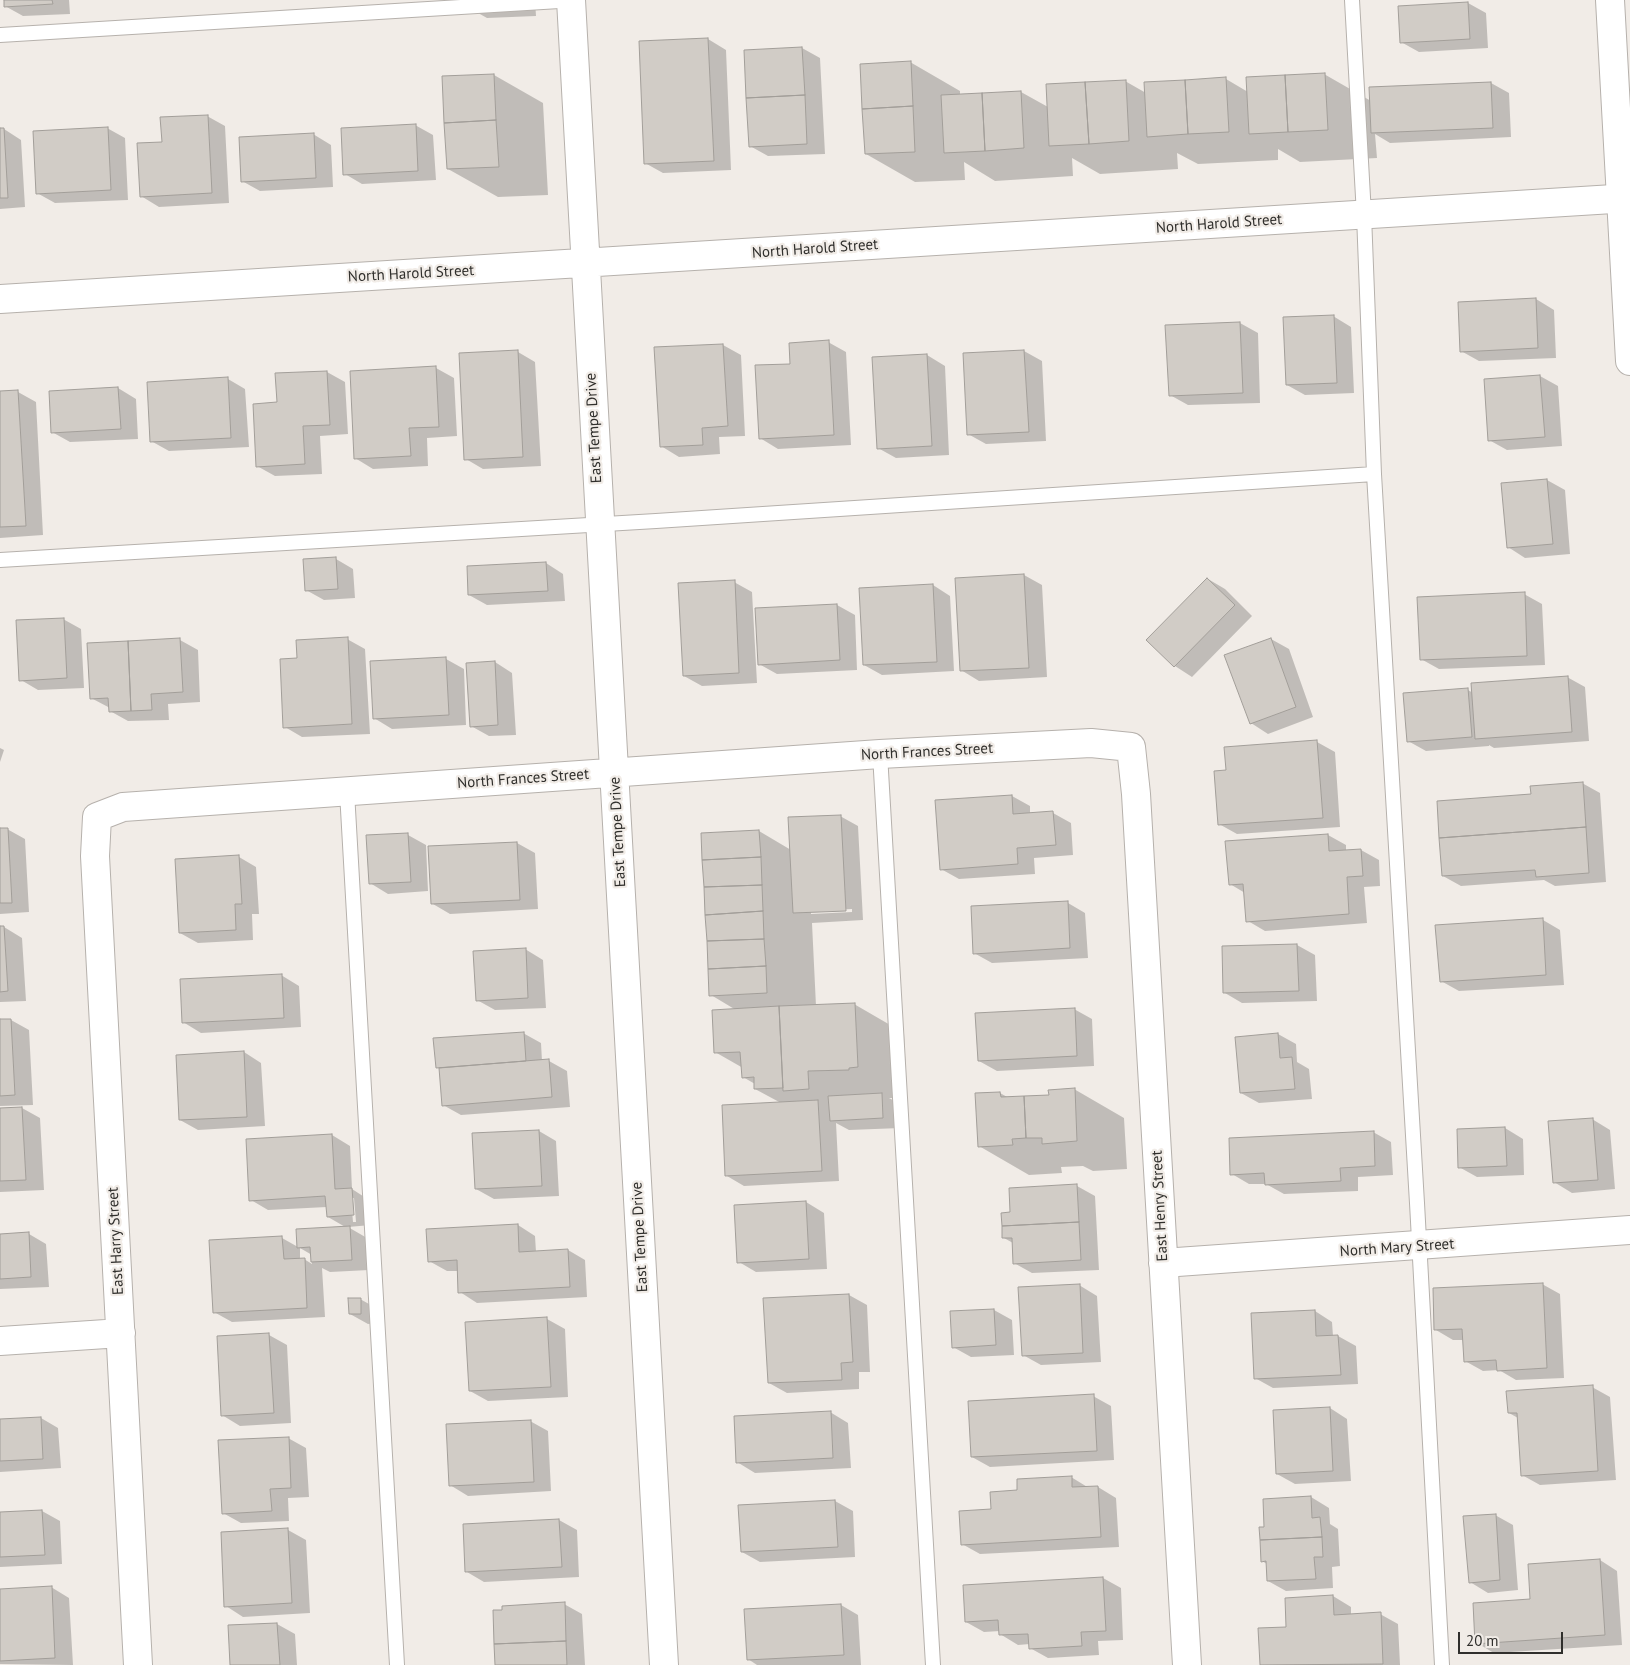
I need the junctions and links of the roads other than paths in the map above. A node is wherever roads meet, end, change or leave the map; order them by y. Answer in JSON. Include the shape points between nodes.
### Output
{"nodes":[{"id":1,"x":571,"y":0,"type":"edge"},
{"id":2,"x":584,"y":0,"type":"edge"},
{"id":3,"x":1352,"y":0,"type":"edge"},
{"id":4,"x":1610,"y":0,"type":"edge"},
{"id":5,"x":0,"y":35,"type":"edge"},
{"id":6,"x":1626,"y":198,"type":"edge"},
{"id":7,"x":1364,"y":215,"type":"junction"},
{"id":8,"x":585,"y":263,"type":"junction"},
{"id":9,"x":0,"y":299,"type":"edge"},
{"id":10,"x":1630,"y":361,"type":"edge"},
{"id":11,"x":1374,"y":474,"type":"junction"},
{"id":12,"x":600,"y":524,"type":"junction"},
{"id":13,"x":0,"y":560,"type":"edge"},
{"id":14,"x":1131,"y":747,"type":"joint"},
{"id":15,"x":880,"y":754,"type":"junction"},
{"id":16,"x":615,"y":772,"type":"junction"},
{"id":17,"x":347,"y":792,"type":"junction"},
{"id":18,"x":97,"y":817,"type":"joint"},
{"id":19,"x":1630,"y":1230,"type":"edge"},
{"id":20,"x":1419,"y":1246,"type":"junction"},
{"id":21,"x":1163,"y":1264,"type":"junction"},
{"id":22,"x":121,"y":1333,"type":"junction"},
{"id":23,"x":0,"y":1341,"type":"edge"},
{"id":24,"x":138,"y":1665,"type":"edge"},
{"id":25,"x":397,"y":1665,"type":"edge"},
{"id":26,"x":664,"y":1665,"type":"edge"},
{"id":27,"x":933,"y":1665,"type":"edge"},
{"id":28,"x":1187,"y":1665,"type":"edge"},
{"id":29,"x":1442,"y":1665,"type":"edge"}],
"edges":[{"from":1,"to":2,"type":"lane"},
{"from":1,"to":5,"type":"lane"},
{"from":1,"to":8,"type":"street","name":"East Tempe Drive"},
{"from":3,"to":7,"type":"lane"},
{"from":4,"to":6,"type":"street"},
{"from":6,"to":7,"type":"street","name":"North Harold Street"},
{"from":6,"to":10,"type":"street"},
{"from":7,"to":8,"type":"street","name":"North Harold Street"},
{"from":7,"to":11,"type":"lane"},
{"from":8,"to":9,"type":"street","name":"North Harold Street"},
{"from":8,"to":12,"type":"street","name":"East Tempe Drive"},
{"from":11,"to":12,"type":"lane"},
{"from":11,"to":20,"type":"lane"},
{"from":12,"to":13,"type":"lane"},
{"from":12,"to":16,"type":"street","name":"East Tempe Drive"},
{"from":14,"to":15,"type":"street","name":"North Frances Street","via":[[1091,743]]},
{"from":14,"to":21,"type":"street","name":"East Henry Street"},
{"from":15,"to":16,"type":"street","name":"North Frances Street"},
{"from":15,"to":27,"type":"lane"},
{"from":16,"to":17,"type":"street","name":"North Frances Street"},
{"from":16,"to":26,"type":"street","name":"East Tempe Drive"},
{"from":17,"to":18,"type":"street","name":"North Frances Street","via":[[123,808]]},
{"from":17,"to":25,"type":"lane"},
{"from":18,"to":22,"type":"street","name":"East Harry Street","via":[[95,856]]},
{"from":19,"to":20,"type":"street","name":"North Mary Street"},
{"from":20,"to":21,"type":"street","name":"North Mary Street"},
{"from":20,"to":29,"type":"lane"},
{"from":21,"to":28,"type":"street","name":"East Henry Street"},
{"from":22,"to":23,"type":"street"},
{"from":22,"to":24,"type":"street","name":"East Harry Street"}]}
